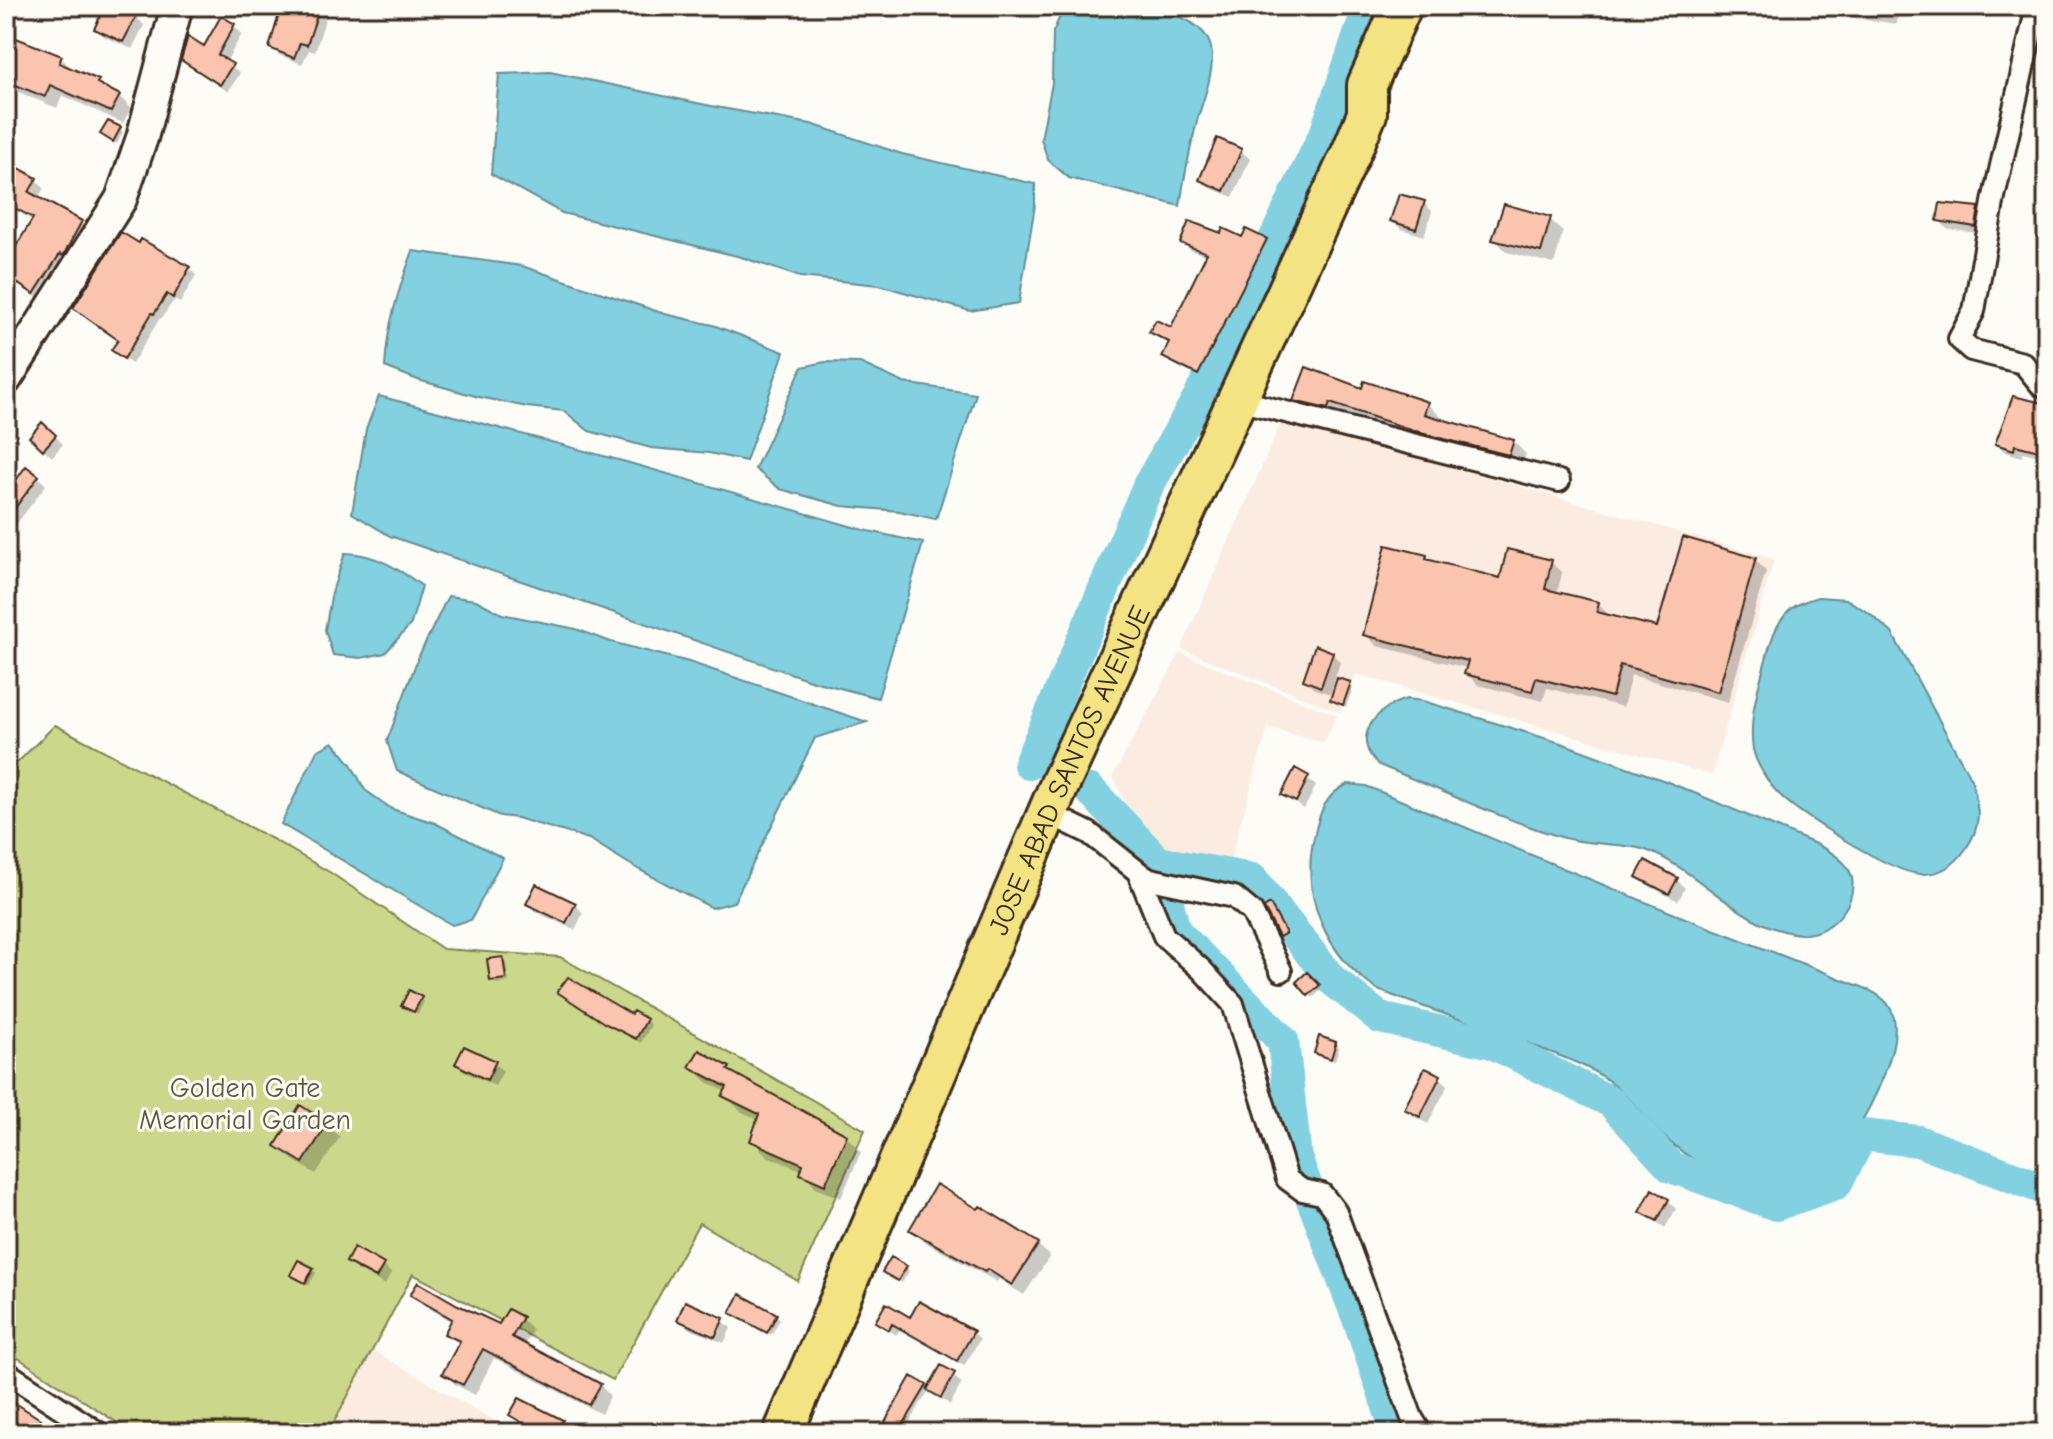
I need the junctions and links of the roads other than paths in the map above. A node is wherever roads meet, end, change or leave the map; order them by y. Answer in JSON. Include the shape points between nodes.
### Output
{"nodes":[{"id":1,"x":177,"y":6,"type":"edge"},
{"id":2,"x":1402,"y":6,"type":"edge"},
{"id":3,"x":1428,"y":6,"type":"edge"},
{"id":4,"x":2037,"y":6,"type":"edge"},
{"id":5,"x":1367,"y":114,"type":"junction"},
{"id":6,"x":7,"y":374,"type":"edge"},
{"id":7,"x":2041,"y":385,"type":"dead end"},
{"id":8,"x":1238,"y":400,"type":"junction"},
{"id":9,"x":1559,"y":481,"type":"dead end"},
{"id":10,"x":1048,"y":813,"type":"junction"},
{"id":11,"x":1142,"y":875,"type":"junction"},
{"id":12,"x":1281,"y":971,"type":"dead end"},
{"id":13,"x":6,"y":1372,"type":"edge"},
{"id":14,"x":99,"y":1433,"type":"edge"},
{"id":15,"x":783,"y":1433,"type":"edge"},
{"id":16,"x":1421,"y":1433,"type":"edge"}],
"edges":[{"from":1,"to":6,"type":"street","via":[[121,199]]},
{"from":2,"to":5,"type":"highway","name":"JOSE ABAD SANTOS AVENUE","via":[[1367,85]]},
{"from":3,"to":5,"type":"highway","name":"JOSE ABAD SANTOS AVENUE","via":[[1388,94]]},
{"from":4,"to":7,"type":"street","via":[[1974,311],[1959,339],[1971,350],[2023,363]]},
{"from":5,"to":8,"type":"highway","name":"JOSE ABAD SANTOS AVENUE"},
{"from":8,"to":9,"type":"street"},
{"from":8,"to":10,"type":"highway","name":"JOSE ABAD SANTOS AVENUE"},
{"from":10,"to":11,"type":"street","via":[[1089,833]]},
{"from":10,"to":15,"type":"highway","name":"JOSE ABAD SANTOS AVENUE"},
{"from":11,"to":12,"type":"street","via":[[1242,902]]},
{"from":11,"to":16,"type":"street","via":[[1164,936],[1233,1004],[1287,1179],[1336,1212]]},
{"from":13,"to":14,"type":"street"}]}
